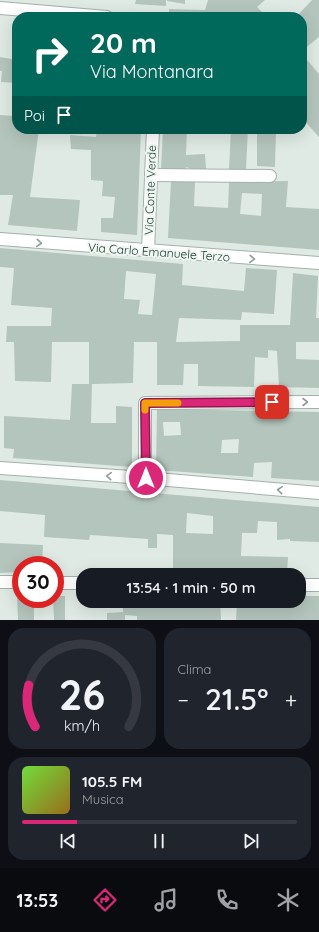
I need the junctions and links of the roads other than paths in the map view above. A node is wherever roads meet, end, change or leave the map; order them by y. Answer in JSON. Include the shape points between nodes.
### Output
{"nodes":[{"id":1,"x":0,"y":8,"type":"edge"},
{"id":2,"x":48,"y":12,"type":"edge"},
{"id":3,"x":153,"y":134,"type":"edge"},
{"id":4,"x":151,"y":175,"type":"junction"},
{"id":5,"x":270,"y":176,"type":"dead end"},
{"id":6,"x":0,"y":239,"type":"edge"},
{"id":7,"x":148,"y":251,"type":"junction"},
{"id":8,"x":319,"y":263,"type":"edge"},
{"id":9,"x":319,"y":402,"type":"edge"},
{"id":10,"x":0,"y":468,"type":"edge"},
{"id":11,"x":146,"y":478,"type":"junction"},
{"id":12,"x":319,"y":493,"type":"edge"},
{"id":13,"x":0,"y":582,"type":"edge"},
{"id":14,"x":12,"y":582,"type":"edge"},
{"id":15,"x":64,"y":582,"type":"edge"},
{"id":16,"x":76,"y":583,"type":"edge"},
{"id":17,"x":306,"y":585,"type":"edge"},
{"id":18,"x":319,"y":585,"type":"edge"}],
"edges":[{"from":1,"to":2,"type":"street"},
{"from":3,"to":4,"type":"street","name":"Via Conte Verde"},
{"from":4,"to":5,"type":"street"},
{"from":4,"to":7,"type":"street","name":"Via Conte Verde"},
{"from":6,"to":7,"type":"street","name":"Via Carlo Emanuele Terzo","one_way":true},
{"from":7,"to":8,"type":"street","name":"Via Carlo Emanuele Terzo","one_way":true},
{"from":11,"to":9,"type":"street","one_way":true,"via":[[145,403]]},
{"from":11,"to":10,"type":"street","one_way":true},
{"from":12,"to":11,"type":"street","one_way":true},
{"from":13,"to":14,"type":"street"},
{"from":15,"to":16,"type":"street"},
{"from":17,"to":18,"type":"street"}]}
